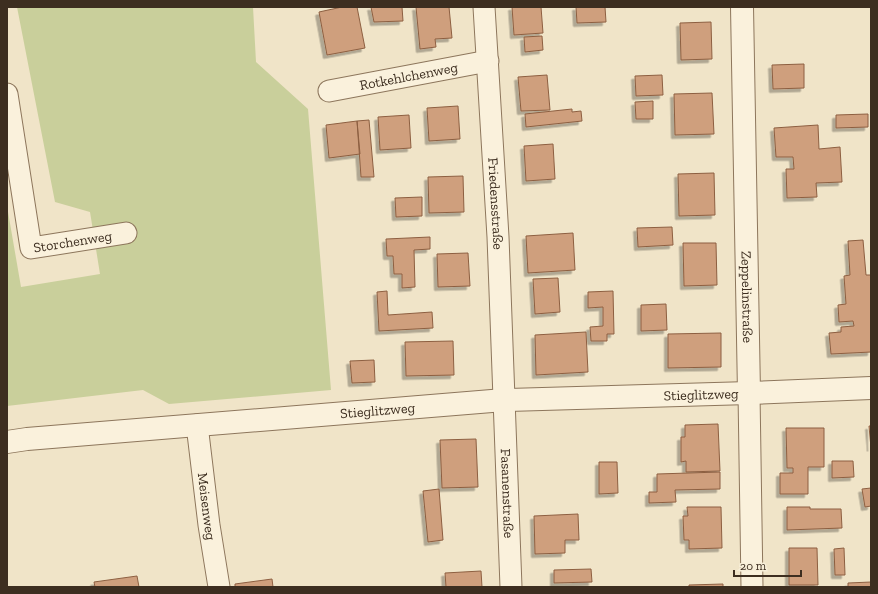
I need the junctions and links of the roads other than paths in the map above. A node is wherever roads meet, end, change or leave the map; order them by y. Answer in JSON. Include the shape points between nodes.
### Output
{"nodes":[{"id":1,"x":484,"y":7,"type":"edge"},
{"id":2,"x":742,"y":7,"type":"edge"},
{"id":3,"x":488,"y":61,"type":"junction"},
{"id":4,"x":329,"y":90,"type":"dead end"},
{"id":5,"x":7,"y":94,"type":"edge"},
{"id":6,"x":126,"y":233,"type":"dead end"},
{"id":7,"x":871,"y":388,"type":"edge"},
{"id":8,"x":750,"y":393,"type":"junction"},
{"id":9,"x":504,"y":400,"type":"junction"},
{"id":10,"x":197,"y":425,"type":"junction"},
{"id":11,"x":7,"y":442,"type":"edge"},
{"id":12,"x":219,"y":587,"type":"edge"},
{"id":13,"x":511,"y":587,"type":"edge"},
{"id":14,"x":752,"y":587,"type":"edge"}],
"edges":[{"from":1,"to":3,"type":"street","name":"Friedensstraße"},
{"from":2,"to":8,"type":"street","name":"Zeppelinstraße"},
{"from":3,"to":4,"type":"street","name":"Rotkehlchenweg"},
{"from":3,"to":9,"type":"street","name":"Friedensstraße"},
{"from":5,"to":6,"type":"street","name":"Storchenweg","via":[[31,248]]},
{"from":7,"to":8,"type":"street","name":"Stieglitzweg"},
{"from":8,"to":9,"type":"street","name":"Stieglitzweg"},
{"from":8,"to":14,"type":"street","name":"Zeppelinstraße"},
{"from":9,"to":10,"type":"street","name":"Stieglitzweg"},
{"from":9,"to":13,"type":"street","name":"Fasanenstraße"},
{"from":10,"to":11,"type":"street","name":"Stieglitzweg"},
{"from":10,"to":12,"type":"street","name":"Meisenweg"}]}
